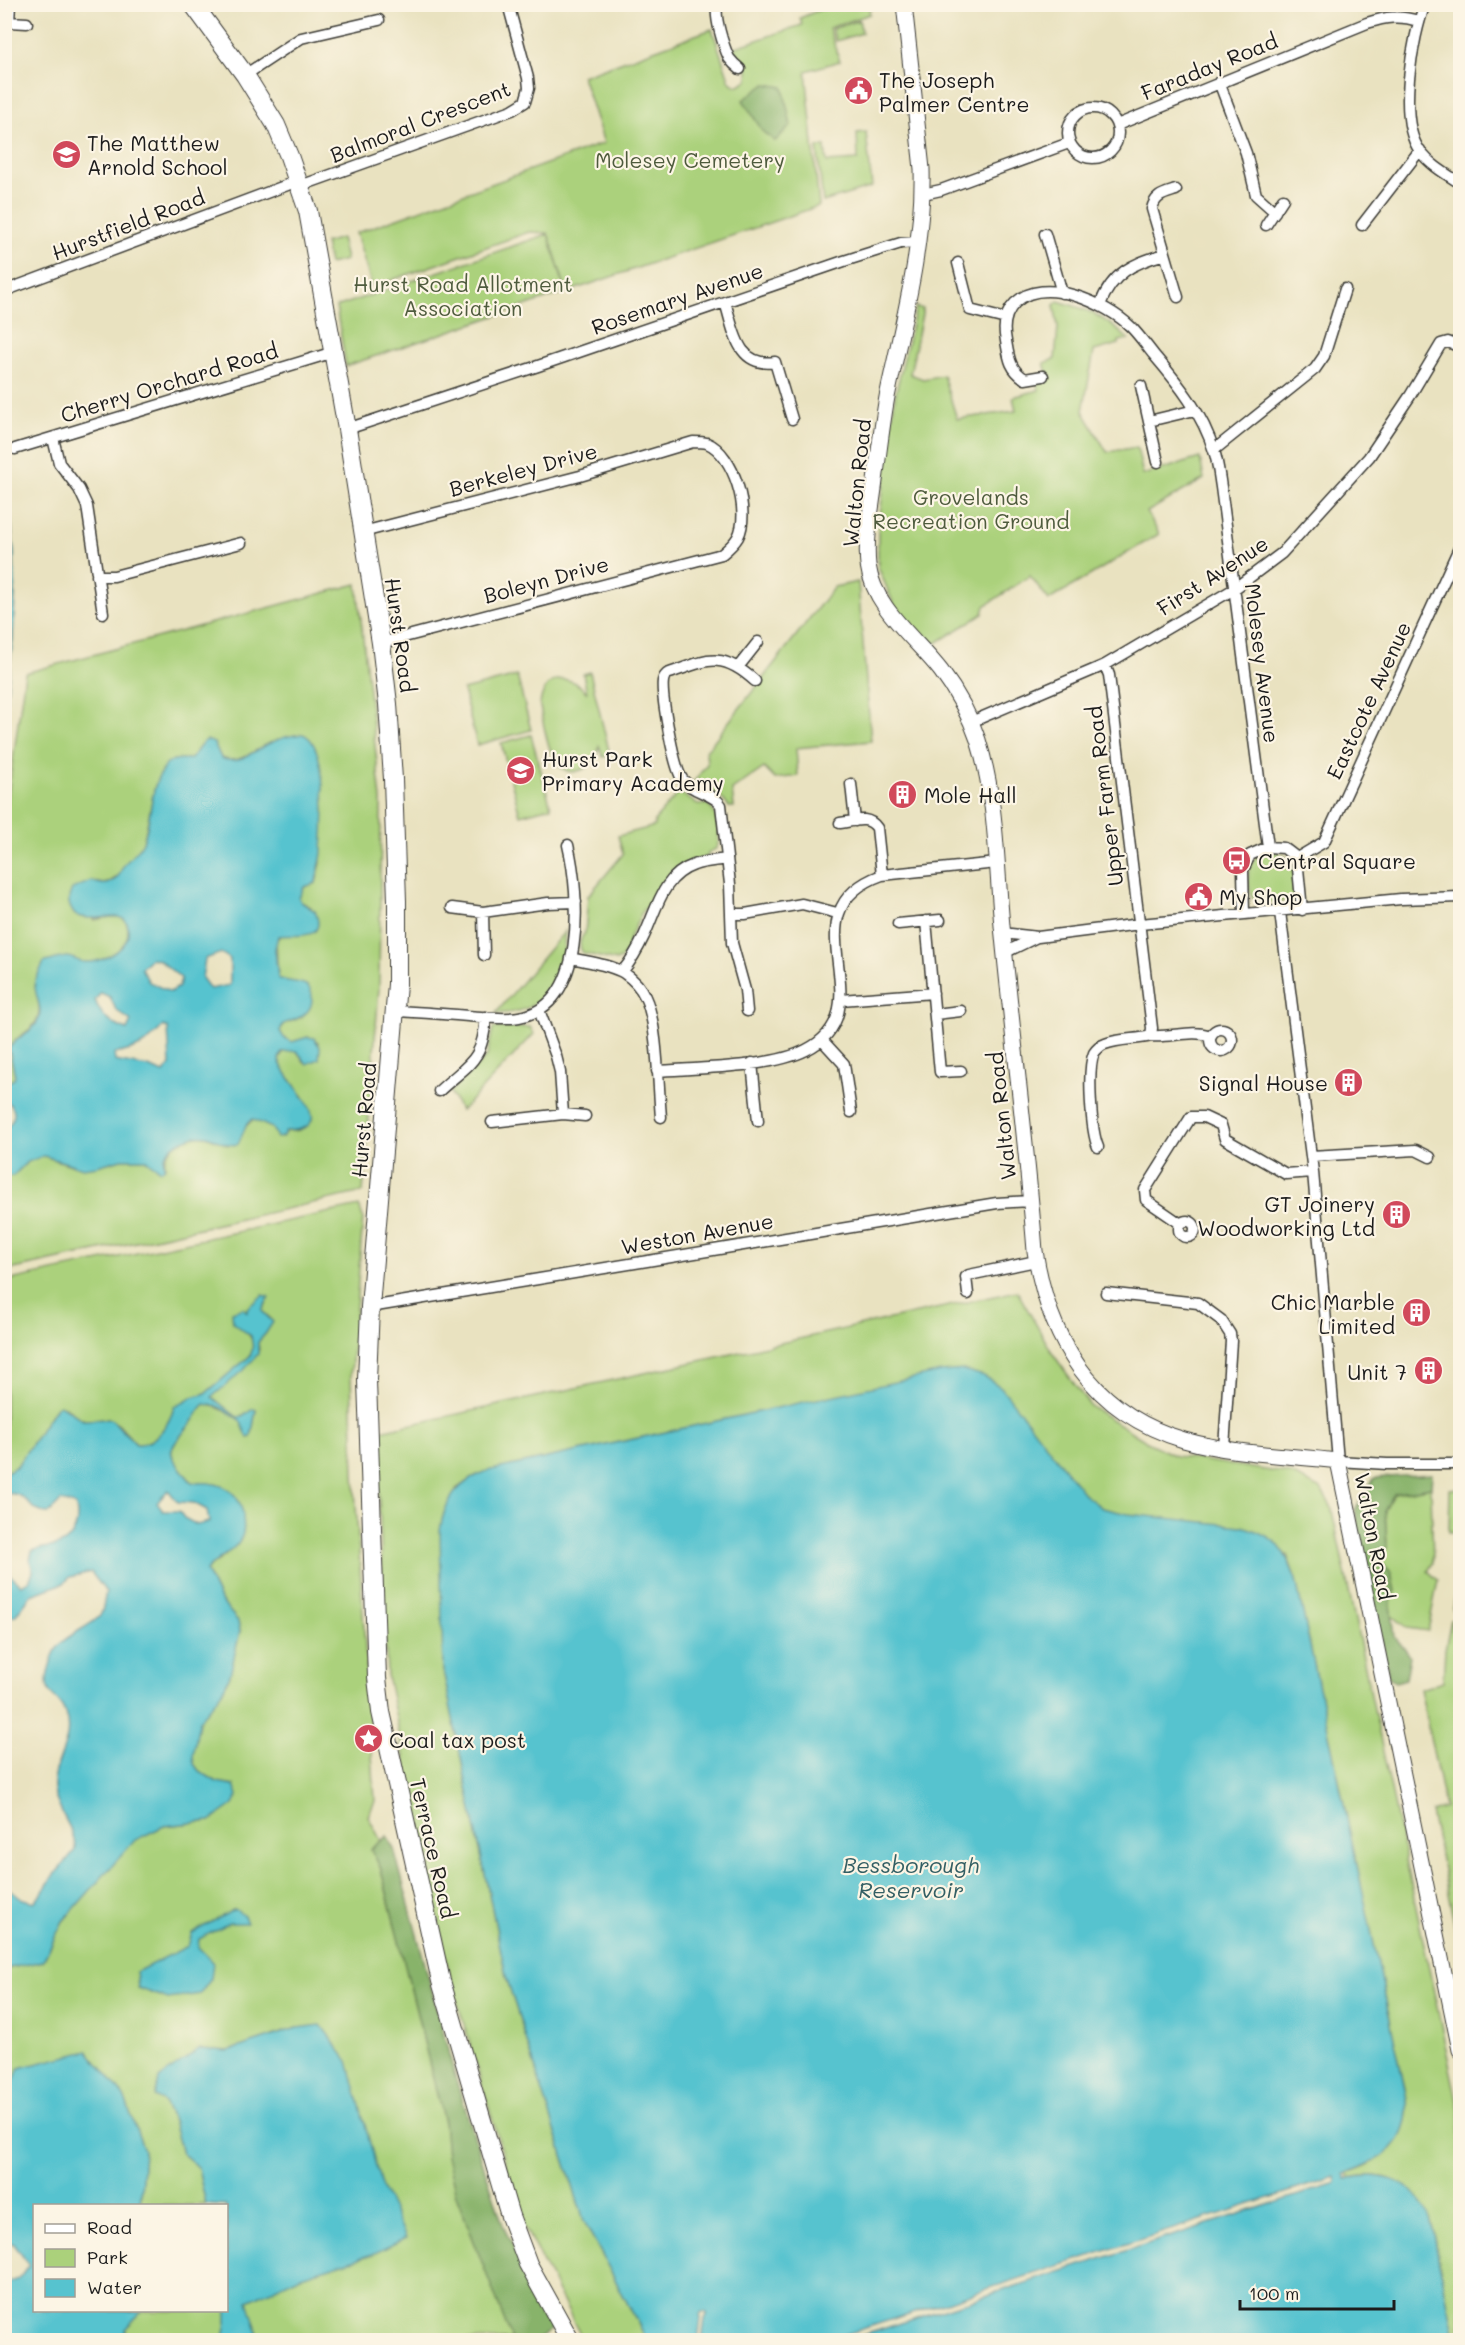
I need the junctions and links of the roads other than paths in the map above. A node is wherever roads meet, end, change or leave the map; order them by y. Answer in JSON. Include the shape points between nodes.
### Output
{"nodes":[{"id":1,"x":10,"y":4,"type":"edge"},
{"id":2,"x":193,"y":4,"type":"edge"},
{"id":3,"x":507,"y":4,"type":"edge"},
{"id":4,"x":718,"y":4,"type":"edge"},
{"id":5,"x":904,"y":4,"type":"edge"},
{"id":6,"x":1425,"y":4,"type":"edge"},
{"id":7,"x":379,"y":20,"type":"dead end"},
{"id":8,"x":1419,"y":21,"type":"junction"},
{"id":9,"x":7,"y":22,"type":"edge"},
{"id":10,"x":27,"y":23,"type":"dead end"},
{"id":11,"x":740,"y":69,"type":"dead end"},
{"id":12,"x":245,"y":75,"type":"junction"},
{"id":13,"x":1219,"y":82,"type":"junction"},
{"id":14,"x":1117,"y":125,"type":"junction"},
{"id":15,"x":1069,"y":143,"type":"junction"},
{"id":16,"x":1420,"y":150,"type":"junction"},
{"id":17,"x":1461,"y":183,"type":"edge"},
{"id":18,"x":299,"y":184,"type":"junction"},
{"id":19,"x":1176,"y":190,"type":"dead end"},
{"id":20,"x":923,"y":194,"type":"junction"},
{"id":21,"x":1282,"y":199,"type":"dead end"},
{"id":22,"x":1275,"y":212,"type":"junction"},
{"id":23,"x":1266,"y":225,"type":"dead end"},
{"id":24,"x":1362,"y":225,"type":"dead end"},
{"id":25,"x":1045,"y":234,"type":"dead end"},
{"id":26,"x":918,"y":242,"type":"junction"},
{"id":27,"x":1165,"y":254,"type":"junction"},
{"id":28,"x":957,"y":263,"type":"dead end"},
{"id":29,"x":1346,"y":289,"type":"dead end"},
{"id":30,"x":4,"y":291,"type":"edge"},
{"id":31,"x":1062,"y":293,"type":"junction"},
{"id":32,"x":1178,"y":297,"type":"dead end"},
{"id":33,"x":725,"y":303,"type":"junction"},
{"id":34,"x":1100,"y":305,"type":"junction"},
{"id":35,"x":1006,"y":319,"type":"junction"},
{"id":36,"x":1461,"y":347,"type":"edge"},
{"id":37,"x":334,"y":352,"type":"junction"},
{"id":38,"x":1043,"y":375,"type":"dead end"},
{"id":39,"x":1140,"y":386,"type":"dead end"},
{"id":40,"x":1195,"y":410,"type":"junction"},
{"id":41,"x":792,"y":419,"type":"dead end"},
{"id":42,"x":1149,"y":421,"type":"junction"},
{"id":43,"x":347,"y":429,"type":"junction"},
{"id":44,"x":53,"y":438,"type":"junction"},
{"id":45,"x":15,"y":449,"type":"dead end"},
{"id":46,"x":1214,"y":450,"type":"junction"},
{"id":47,"x":1158,"y":462,"type":"dead end"},
{"id":48,"x":363,"y":532,"type":"junction"},
{"id":49,"x":241,"y":543,"type":"dead end"},
{"id":50,"x":1461,"y":546,"type":"edge"},
{"id":51,"x":722,"y":554,"type":"joint"},
{"id":52,"x":97,"y":576,"type":"junction"},
{"id":53,"x":1234,"y":589,"type":"junction"},
{"id":54,"x":103,"y":613,"type":"dead end"},
{"id":55,"x":759,"y":642,"type":"dead end"},
{"id":56,"x":381,"y":643,"type":"junction"},
{"id":57,"x":1105,"y":665,"type":"junction"},
{"id":58,"x":739,"y":666,"type":"junction"},
{"id":59,"x":755,"y":681,"type":"dead end"},
{"id":60,"x":971,"y":722,"type":"junction"},
{"id":61,"x":851,"y":784,"type":"dead end"},
{"id":62,"x":855,"y":821,"type":"junction"},
{"id":63,"x":840,"y":823,"type":"dead end"},
{"id":64,"x":568,"y":845,"type":"dead end"},
{"id":65,"x":1268,"y":846,"type":"junction"},
{"id":66,"x":1296,"y":858,"type":"junction"},
{"id":67,"x":727,"y":859,"type":"junction"},
{"id":68,"x":997,"y":863,"type":"junction"},
{"id":69,"x":882,"y":875,"type":"junction"},
{"id":70,"x":1461,"y":897,"type":"edge"},
{"id":71,"x":576,"y":902,"type":"junction"},
{"id":72,"x":452,"y":908,"type":"dead end"},
{"id":73,"x":1302,"y":910,"type":"junction"},
{"id":74,"x":483,"y":912,"type":"junction"},
{"id":75,"x":1280,"y":912,"type":"junction"},
{"id":76,"x":837,"y":913,"type":"junction"},
{"id":77,"x":731,"y":914,"type":"junction"},
{"id":78,"x":1244,"y":915,"type":"junction"},
{"id":79,"x":940,"y":920,"type":"dead end"},
{"id":80,"x":926,"y":921,"type":"junction"},
{"id":81,"x":898,"y":924,"type":"dead end"},
{"id":82,"x":1140,"y":924,"type":"junction"},
{"id":83,"x":1002,"y":933,"type":"junction"},
{"id":84,"x":1038,"y":937,"type":"junction"},
{"id":85,"x":1004,"y":952,"type":"junction"},
{"id":86,"x":484,"y":955,"type":"dead end"},
{"id":87,"x":571,"y":958,"type":"junction"},
{"id":88,"x":622,"y":972,"type":"junction"},
{"id":89,"x":933,"y":993,"type":"junction"},
{"id":90,"x":841,"y":1000,"type":"junction"},
{"id":91,"x":539,"y":1010,"type":"junction"},
{"id":92,"x":395,"y":1011,"type":"junction"},
{"id":93,"x":747,"y":1011,"type":"dead end"},
{"id":94,"x":961,"y":1011,"type":"dead end"},
{"id":95,"x":935,"y":1014,"type":"junction"},
{"id":96,"x":486,"y":1017,"type":"junction"},
{"id":97,"x":1151,"y":1036,"type":"junction"},
{"id":98,"x":1210,"y":1036,"type":"dead end"},
{"id":99,"x":822,"y":1040,"type":"junction"},
{"id":100,"x":752,"y":1063,"type":"junction"},
{"id":101,"x":657,"y":1071,"type":"junction"},
{"id":102,"x":961,"y":1071,"type":"dead end"},
{"id":103,"x":439,"y":1091,"type":"dead end"},
{"id":104,"x":851,"y":1112,"type":"dead end"},
{"id":105,"x":563,"y":1114,"type":"junction"},
{"id":106,"x":585,"y":1116,"type":"dead end"},
{"id":107,"x":661,"y":1117,"type":"dead end"},
{"id":108,"x":758,"y":1121,"type":"dead end"},
{"id":109,"x":492,"y":1122,"type":"dead end"},
{"id":110,"x":1098,"y":1147,"type":"dead end"},
{"id":111,"x":1311,"y":1156,"type":"junction"},
{"id":112,"x":1430,"y":1157,"type":"dead end"},
{"id":113,"x":1313,"y":1173,"type":"junction"},
{"id":114,"x":1031,"y":1202,"type":"junction"},
{"id":115,"x":1181,"y":1224,"type":"dead end"},
{"id":116,"x":1036,"y":1261,"type":"junction"},
{"id":117,"x":1106,"y":1293,"type":"dead end"},
{"id":118,"x":968,"y":1294,"type":"dead end"},
{"id":119,"x":370,"y":1307,"type":"junction"},
{"id":120,"x":1224,"y":1448,"type":"junction"},
{"id":121,"x":1338,"y":1461,"type":"junction"},
{"id":122,"x":1461,"y":1464,"type":"edge"},
{"id":123,"x":1461,"y":2050,"type":"edge"},
{"id":124,"x":570,"y":2340,"type":"edge"}],
"edges":[{"from":1,"to":9,"type":"street"},
{"from":2,"to":12,"type":"main road","name":"Hurst Road"},
{"from":3,"to":18,"type":"street","name":"Balmoral Crescent","via":[[528,78],[525,102],[512,110]]},
{"from":4,"to":11,"type":"street","via":[[716,18],[726,49],[730,60]]},
{"from":5,"to":20,"type":"main road","name":"Walton Road"},
{"from":6,"to":8,"type":"street"},
{"from":7,"to":12,"type":"street","via":[[301,38]]},
{"from":8,"to":13,"type":"street","name":"Faraday Road","via":[[1389,17]]},
{"from":8,"to":16,"type":"street","via":[[1409,75],[1410,115]]},
{"from":9,"to":10,"type":"street"},
{"from":12,"to":18,"type":"main road","name":"Hurst Road","via":[[276,125]]},
{"from":13,"to":14,"type":"street","name":"Faraday Road"},
{"from":13,"to":22,"type":"street","via":[[1246,153],[1256,195]]},
{"from":14,"to":15,"type":"street","via":[[1113,149],[1098,158],[1081,156]]},
{"from":14,"to":15,"type":"street","via":[[1106,111],[1088,108],[1073,117],[1067,134]]},
{"from":15,"to":20,"type":"street"},
{"from":16,"to":17,"type":"street"},
{"from":16,"to":24,"type":"street"},
{"from":18,"to":30,"type":"street","name":"Hurstfield Road"},
{"from":18,"to":37,"type":"main road","name":"Hurst Road","via":[[316,250]]},
{"from":19,"to":27,"type":"street","via":[[1159,196],[1152,209]]},
{"from":20,"to":26,"type":"main road","name":"Walton Road"},
{"from":21,"to":22,"type":"street"},
{"from":22,"to":23,"type":"street"},
{"from":25,"to":31,"type":"street"},
{"from":26,"to":33,"type":"street","name":"Rosemary Avenue","via":[[907,241]]},
{"from":26,"to":60,"type":"main road","name":"Walton Road","via":[[883,420],[868,565],[887,608],[940,670]]},
{"from":27,"to":32,"type":"street"},
{"from":27,"to":34,"type":"street","via":[[1123,271],[1113,280]]},
{"from":28,"to":35,"type":"street","via":[[970,310]]},
{"from":29,"to":46,"type":"street","via":[[1324,356],[1315,369]]},
{"from":31,"to":34,"type":"street","name":"Molesey Avenue"},
{"from":31,"to":35,"type":"street","name":"Molesey Avenue","via":[[1041,291],[1021,297],[1009,309]]},
{"from":33,"to":41,"type":"street","via":[[742,352],[755,362],[775,362]]},
{"from":33,"to":43,"type":"street","name":"Rosemary Avenue"},
{"from":34,"to":40,"type":"street","name":"Molesey Avenue","via":[[1131,327],[1185,391]]},
{"from":35,"to":38,"type":"street","via":[[1007,352],[1014,372],[1025,379]]},
{"from":36,"to":53,"type":"street","name":"First Avenue","via":[[1448,342],[1440,344],[1369,457],[1282,553]]},
{"from":37,"to":43,"type":"main road","name":"Hurst Road"},
{"from":37,"to":44,"type":"street","name":"Cherry Orchard Road"},
{"from":39,"to":42,"type":"street"},
{"from":40,"to":42,"type":"street"},
{"from":40,"to":46,"type":"street","name":"Molesey Avenue"},
{"from":42,"to":47,"type":"street"},
{"from":43,"to":48,"type":"main road","name":"Hurst Road"},
{"from":44,"to":45,"type":"street","name":"Cherry Orchard Road"},
{"from":44,"to":52,"type":"street","via":[[59,463],[87,506]]},
{"from":46,"to":53,"type":"street","name":"Molesey Avenue"},
{"from":48,"to":51,"type":"street","name":"Berkeley Drive","via":[[580,476],[693,442],[705,442],[731,466],[741,499],[739,536]]},
{"from":48,"to":56,"type":"main road","name":"Hurst Road"},
{"from":49,"to":52,"type":"street","via":[[114,576]]},
{"from":50,"to":66,"type":"street","name":"Eastcote Avenue","via":[[1324,842]]},
{"from":51,"to":56,"type":"street","name":"Boleyn Drive"},
{"from":52,"to":54,"type":"street"},
{"from":53,"to":57,"type":"street","name":"First Avenue"},
{"from":53,"to":65,"type":"street","name":"Molesey Avenue"},
{"from":55,"to":58,"type":"street"},
{"from":56,"to":92,"type":"main road","name":"Hurst Road","via":[[394,791],[398,901]]},
{"from":57,"to":60,"type":"street","name":"First Avenue"},
{"from":57,"to":82,"type":"street","name":"Upper Farm Road"},
{"from":58,"to":59,"type":"street"},
{"from":58,"to":67,"type":"street","via":[[713,660],[667,674],[663,682],[675,767],[690,787],[721,805]]},
{"from":60,"to":68,"type":"main road","name":"Walton Road","via":[[987,781]]},
{"from":61,"to":62,"type":"street"},
{"from":62,"to":63,"type":"street"},
{"from":62,"to":69,"type":"street","via":[[867,819],[877,828]]},
{"from":64,"to":71,"type":"street"},
{"from":65,"to":66,"type":"street","via":[[1284,848]]},
{"from":65,"to":78,"type":"street","via":[[1250,855],[1243,870]]},
{"from":66,"to":73,"type":"street"},
{"from":67,"to":77,"type":"street"},
{"from":67,"to":88,"type":"street","via":[[694,865],[669,882]]},
{"from":68,"to":69,"type":"street"},
{"from":68,"to":83,"type":"main road","name":"Walton Road"},
{"from":69,"to":76,"type":"street","via":[[847,897]]},
{"from":70,"to":73,"type":"street"},
{"from":71,"to":74,"type":"street"},
{"from":71,"to":87,"type":"street"},
{"from":72,"to":74,"type":"street"},
{"from":73,"to":75,"type":"street"},
{"from":74,"to":86,"type":"street"},
{"from":75,"to":78,"type":"street"},
{"from":75,"to":111,"type":"street"},
{"from":76,"to":77,"type":"street","via":[[802,904]]},
{"from":76,"to":90,"type":"street"},
{"from":77,"to":93,"type":"street","via":[[732,943]]},
{"from":78,"to":82,"type":"street"},
{"from":79,"to":80,"type":"street"},
{"from":80,"to":81,"type":"street"},
{"from":80,"to":89,"type":"street"},
{"from":82,"to":84,"type":"street"},
{"from":82,"to":97,"type":"street","name":"Upper Farm Road"},
{"from":83,"to":84,"type":"street"},
{"from":83,"to":85,"type":"main road","name":"Walton Road"},
{"from":84,"to":85,"type":"street"},
{"from":85,"to":114,"type":"main road","name":"Walton Road"},
{"from":87,"to":88,"type":"street"},
{"from":87,"to":91,"type":"street","via":[[561,987]]},
{"from":88,"to":101,"type":"street","via":[[638,986],[649,1007]]},
{"from":89,"to":90,"type":"street"},
{"from":89,"to":95,"type":"street"},
{"from":90,"to":99,"type":"street","via":[[836,1021]]},
{"from":91,"to":96,"type":"street","via":[[520,1017]]},
{"from":91,"to":105,"type":"street","via":[[560,1072]]},
{"from":92,"to":96,"type":"street"},
{"from":92,"to":119,"type":"main road","name":"Hurst Road"},
{"from":94,"to":95,"type":"street"},
{"from":95,"to":102,"type":"street","via":[[940,1072]]},
{"from":96,"to":103,"type":"street","via":[[480,1053]]},
{"from":97,"to":98,"type":"street"},
{"from":97,"to":110,"type":"street","via":[[1105,1044],[1095,1051],[1091,1098]]},
{"from":99,"to":100,"type":"street","via":[[804,1051]]},
{"from":99,"to":104,"type":"street","via":[[844,1064]]},
{"from":100,"to":101,"type":"street"},
{"from":100,"to":108,"type":"street"},
{"from":101,"to":107,"type":"street"},
{"from":105,"to":106,"type":"street"},
{"from":105,"to":109,"type":"street"},
{"from":111,"to":112,"type":"street","via":[[1416,1150]]},
{"from":111,"to":113,"type":"street"},
{"from":113,"to":115,"type":"street","via":[[1286,1174],[1225,1139],[1221,1125],[1204,1117],[1191,1117],[1145,1190],[1146,1200]]},
{"from":113,"to":121,"type":"street"},
{"from":114,"to":116,"type":"main road","name":"Walton Road"},
{"from":114,"to":119,"type":"street","name":"Weston Avenue","via":[[997,1203]]},
{"from":116,"to":118,"type":"street","via":[[966,1276]]},
{"from":116,"to":120,"type":"main road","name":"Walton Road","via":[[1045,1302],[1058,1332],[1076,1364],[1101,1393],[1130,1415],[1170,1435]]},
{"from":117,"to":120,"type":"street","via":[[1198,1303],[1221,1320],[1231,1341]]},
{"from":119,"to":124,"type":"main road","name":"Terrace Road","via":[[368,1380],[381,1712],[441,1981],[510,2216],[528,2264]]},
{"from":120,"to":121,"type":"main road","name":"Walton Road"},
{"from":121,"to":122,"type":"street"},
{"from":121,"to":123,"type":"main road","name":"Walton Road"}]}
